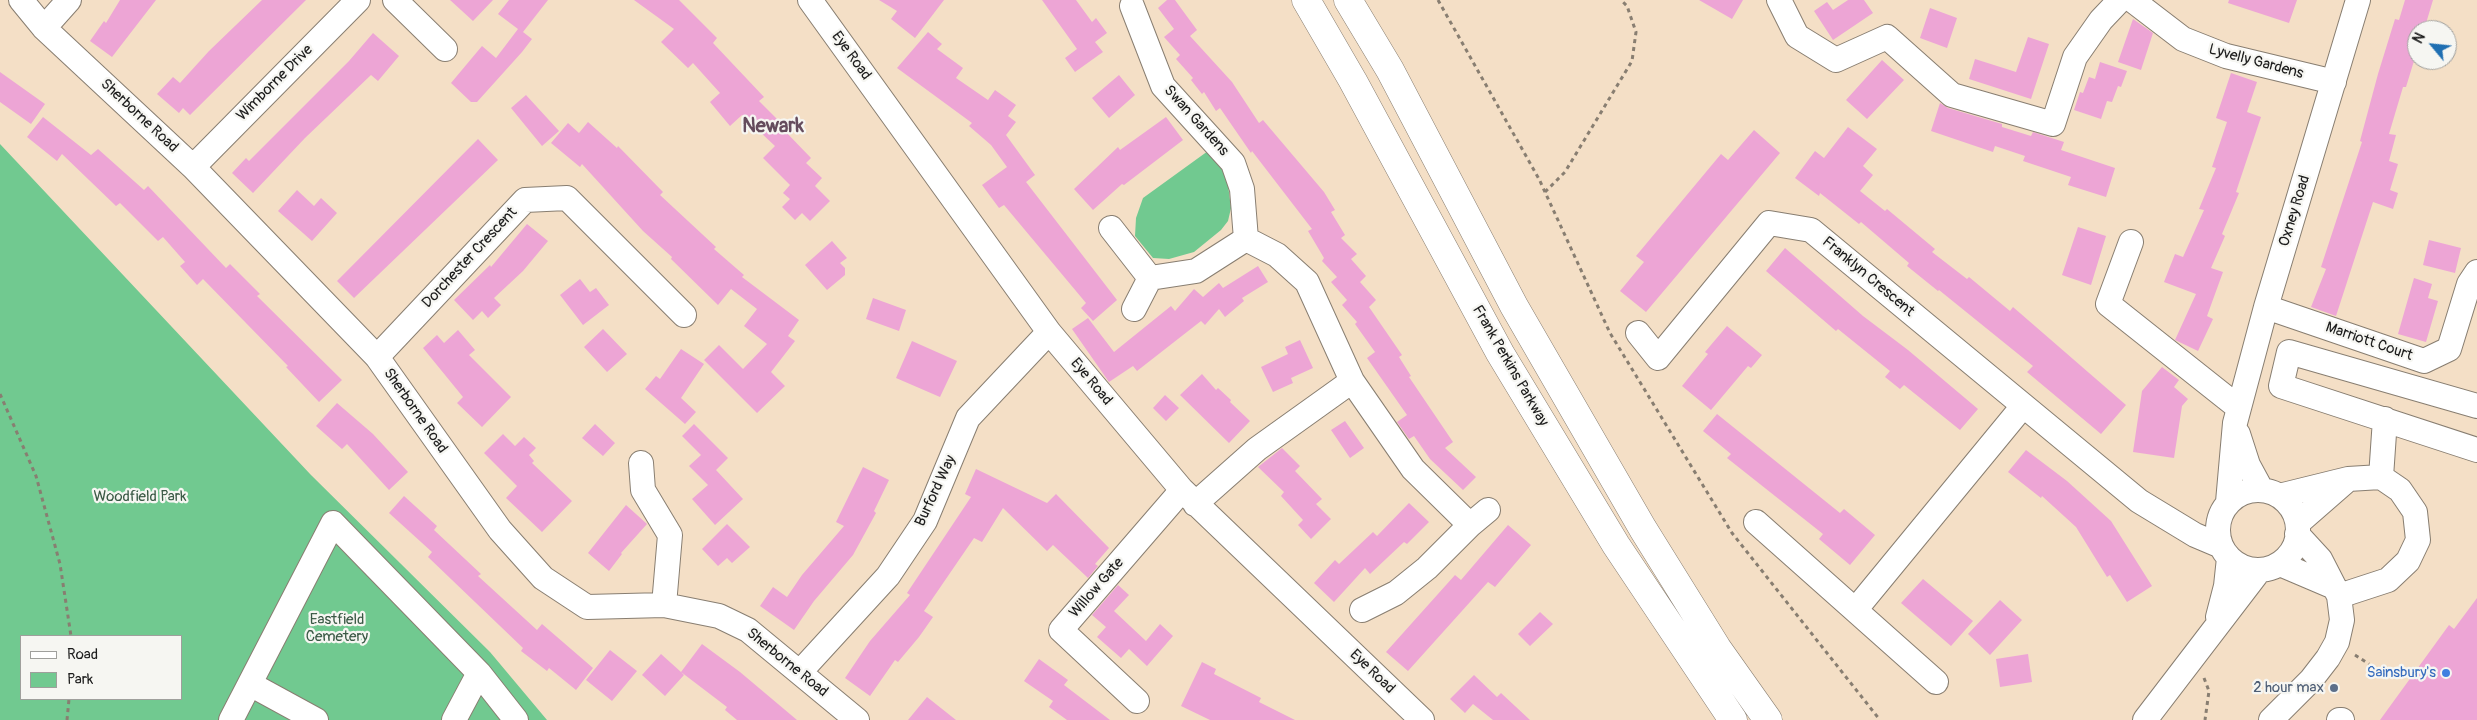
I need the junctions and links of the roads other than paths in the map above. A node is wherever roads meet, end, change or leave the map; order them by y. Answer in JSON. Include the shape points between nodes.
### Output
{"nodes":[{"id":1,"x":21,"y":0,"type":"edge"},
{"id":2,"x":69,"y":0,"type":"edge"},
{"id":3,"x":358,"y":0,"type":"edge"},
{"id":4,"x":395,"y":0,"type":"edge"},
{"id":5,"x":810,"y":0,"type":"edge"},
{"id":6,"x":1306,"y":0,"type":"edge"},
{"id":7,"x":1348,"y":0,"type":"edge"},
{"id":8,"x":1779,"y":0,"type":"edge"},
{"id":9,"x":2120,"y":0,"type":"edge"},
{"id":10,"x":2132,"y":0,"type":"edge"},
{"id":11,"x":2358,"y":0,"type":"edge"},
{"id":12,"x":1132,"y":6,"type":"dead end"},
{"id":13,"x":44,"y":28,"type":"junction"},
{"id":14,"x":445,"y":49,"type":"dead end"},
{"id":15,"x":2334,"y":82,"type":"junction"},
{"id":16,"x":193,"y":167,"type":"junction"},
{"id":17,"x":1111,"y":228,"type":"dead end"},
{"id":18,"x":1246,"y":239,"type":"junction"},
{"id":19,"x":2131,"y":242,"type":"dead end"},
{"id":20,"x":2477,"y":272,"type":"edge"},
{"id":21,"x":1150,"y":278,"type":"junction"},
{"id":22,"x":2266,"y":306,"type":"junction"},
{"id":23,"x":1134,"y":309,"type":"dead end"},
{"id":24,"x":684,"y":315,"type":"dead end"},
{"id":25,"x":1049,"y":332,"type":"junction"},
{"id":26,"x":1638,"y":333,"type":"dead end"},
{"id":27,"x":376,"y":357,"type":"junction"},
{"id":28,"x":1352,"y":382,"type":"junction"},
{"id":29,"x":2024,"y":406,"type":"junction"},
{"id":30,"x":2477,"y":406,"type":"edge"},
{"id":31,"x":2237,"y":416,"type":"junction"},
{"id":32,"x":2385,"y":419,"type":"junction"},
{"id":33,"x":2477,"y":450,"type":"edge"},
{"id":34,"x":641,"y":463,"type":"dead end"},
{"id":35,"x":2381,"y":477,"type":"junction"},
{"id":36,"x":2348,"y":479,"type":"junction"},
{"id":37,"x":2270,"y":492,"type":"junction"},
{"id":38,"x":1188,"y":497,"type":"junction"},
{"id":39,"x":2224,"y":509,"type":"junction"},
{"id":40,"x":1488,"y":510,"type":"dead end"},
{"id":41,"x":2174,"y":521,"type":"junction"},
{"id":42,"x":1756,"y":522,"type":"dead end"},
{"id":43,"x":1470,"y":525,"type":"junction"},
{"id":44,"x":2298,"y":528,"type":"junction"},
{"id":45,"x":2225,"y":552,"type":"junction"},
{"id":46,"x":2270,"y":568,"type":"junction"},
{"id":47,"x":2336,"y":592,"type":"junction"},
{"id":48,"x":664,"y":605,"type":"junction"},
{"id":49,"x":1856,"y":609,"type":"junction"},
{"id":50,"x":1362,"y":610,"type":"dead end"},
{"id":51,"x":2215,"y":629,"type":"junction"},
{"id":52,"x":800,"y":672,"type":"junction"},
{"id":53,"x":478,"y":673,"type":"junction"},
{"id":54,"x":1936,"y":682,"type":"dead end"},
{"id":55,"x":250,"y":684,"type":"junction"},
{"id":56,"x":1137,"y":701,"type":"dead end"},
{"id":57,"x":231,"y":720,"type":"edge"},
{"id":58,"x":316,"y":720,"type":"edge"},
{"id":59,"x":454,"y":720,"type":"edge"},
{"id":60,"x":516,"y":720,"type":"edge"},
{"id":61,"x":857,"y":720,"type":"edge"},
{"id":62,"x":1422,"y":720,"type":"edge"},
{"id":63,"x":1733,"y":720,"type":"edge"},
{"id":64,"x":1768,"y":720,"type":"edge"},
{"id":65,"x":2145,"y":720,"type":"edge"},
{"id":66,"x":2271,"y":720,"type":"edge"}],
"edges":[{"from":1,"to":13,"type":"street","name":"Sherborne Road"},
{"from":2,"to":13,"type":"street"},
{"from":3,"to":16,"type":"street","name":"Wimborne Drive"},
{"from":4,"to":14,"type":"street"},
{"from":5,"to":25,"type":"street","name":"Eye Road"},
{"from":6,"to":63,"type":"highway","name":"Frank Perkins Parkway","via":[[1500,352],[1616,545]]},
{"from":7,"to":64,"type":"highway","via":[[1390,70],[1514,306],[1643,529],[1717,648]]},
{"from":8,"to":9,"type":"street","via":[[1797,36],[1836,60],[1887,37],[1952,96],[2053,124],[2075,57],[2101,20]]},
{"from":10,"to":15,"type":"street","name":"Lyvelly Gardens","via":[[2182,39],[2226,56]]},
{"from":11,"to":15,"type":"street","name":"Oxney Road"},
{"from":12,"to":18,"type":"street","name":"Swan Gardens","via":[[1163,86],[1233,163],[1242,189]]},
{"from":13,"to":16,"type":"street","name":"Sherborne Road"},
{"from":15,"to":22,"type":"street","name":"Oxney Road"},
{"from":16,"to":27,"type":"street","name":"Sherborne Road"},
{"from":17,"to":21,"type":"street"},
{"from":18,"to":21,"type":"street","via":[[1196,271]]},
{"from":18,"to":28,"type":"street","via":[[1277,255],[1307,282]]},
{"from":19,"to":31,"type":"street","via":[[2108,304]]},
{"from":20,"to":22,"type":"street","name":"Marriott Court","via":[[2469,284],[2449,349],[2424,361]]},
{"from":21,"to":23,"type":"street"},
{"from":22,"to":31,"type":"street","name":"Oxney Road"},
{"from":24,"to":27,"type":"street","name":"Dorchester Crescent","via":[[567,198],[525,200]]},
{"from":25,"to":38,"type":"street","name":"Eye Road"},
{"from":25,"to":52,"type":"street","name":"Burford Way","via":[[968,418],[925,521],[888,576]]},
{"from":26,"to":29,"type":"street","name":"Franklyn Crescent","via":[[1658,358],[1769,223],[1812,230]]},
{"from":27,"to":48,"type":"street","name":"Sherborne Road","via":[[500,530],[543,578],[587,607]]},
{"from":28,"to":38,"type":"street"},
{"from":28,"to":43,"type":"street","via":[[1413,469]]},
{"from":29,"to":41,"type":"street","name":"Franklyn Crescent","via":[[2140,501]]},
{"from":29,"to":49,"type":"street"},
{"from":30,"to":32,"type":"street","via":[[2289,352],[2281,386]]},
{"from":31,"to":37,"type":"street","via":[[2248,465]]},
{"from":31,"to":39,"type":"street","name":"Oxney Road"},
{"from":32,"to":33,"type":"street"},
{"from":32,"to":35,"type":"street"},
{"from":34,"to":48,"type":"street","via":[[643,490],[670,535]]},
{"from":35,"to":36,"type":"street"},
{"from":35,"to":47,"type":"street","via":[[2400,490],[2416,512],[2418,540],[2408,562],[2394,576],[2380,584]]},
{"from":36,"to":37,"type":"street"},
{"from":36,"to":44,"type":"street"},
{"from":37,"to":39,"type":"street","via":[[2238,494]]},
{"from":37,"to":44,"type":"street","via":[[2293,509]]},
{"from":38,"to":56,"type":"street","name":"Willow Gate","via":[[1060,630]]},
{"from":38,"to":62,"type":"street","name":"Eye Road"},
{"from":39,"to":41,"type":"street"},
{"from":39,"to":45,"type":"street","via":[[2217,532]]},
{"from":40,"to":43,"type":"street"},
{"from":41,"to":45,"type":"street","name":"Franklyn Crescent"},
{"from":42,"to":49,"type":"street"},
{"from":43,"to":50,"type":"street","via":[[1412,580],[1382,602]]},
{"from":44,"to":46,"type":"street","via":[[2290,554]]},
{"from":44,"to":47,"type":"street","via":[[2320,559]]},
{"from":45,"to":46,"type":"street","via":[[2237,564]]},
{"from":45,"to":51,"type":"street","via":[[2226,586]]},
{"from":46,"to":47,"type":"street"},
{"from":46,"to":51,"type":"street"},
{"from":47,"to":66,"type":"street","via":[[2342,620],[2332,650],[2311,680]]},
{"from":48,"to":52,"type":"street","name":"Sherborne Road","via":[[719,616],[748,630]]},
{"from":49,"to":54,"type":"street"},
{"from":51,"to":65,"type":"street"},
{"from":52,"to":61,"type":"street","name":"Sherborne Road"},
{"from":53,"to":55,"type":"street","via":[[332,523]]},
{"from":53,"to":59,"type":"street"},
{"from":53,"to":60,"type":"street"},
{"from":55,"to":57,"type":"street"},
{"from":55,"to":58,"type":"street"}]}
